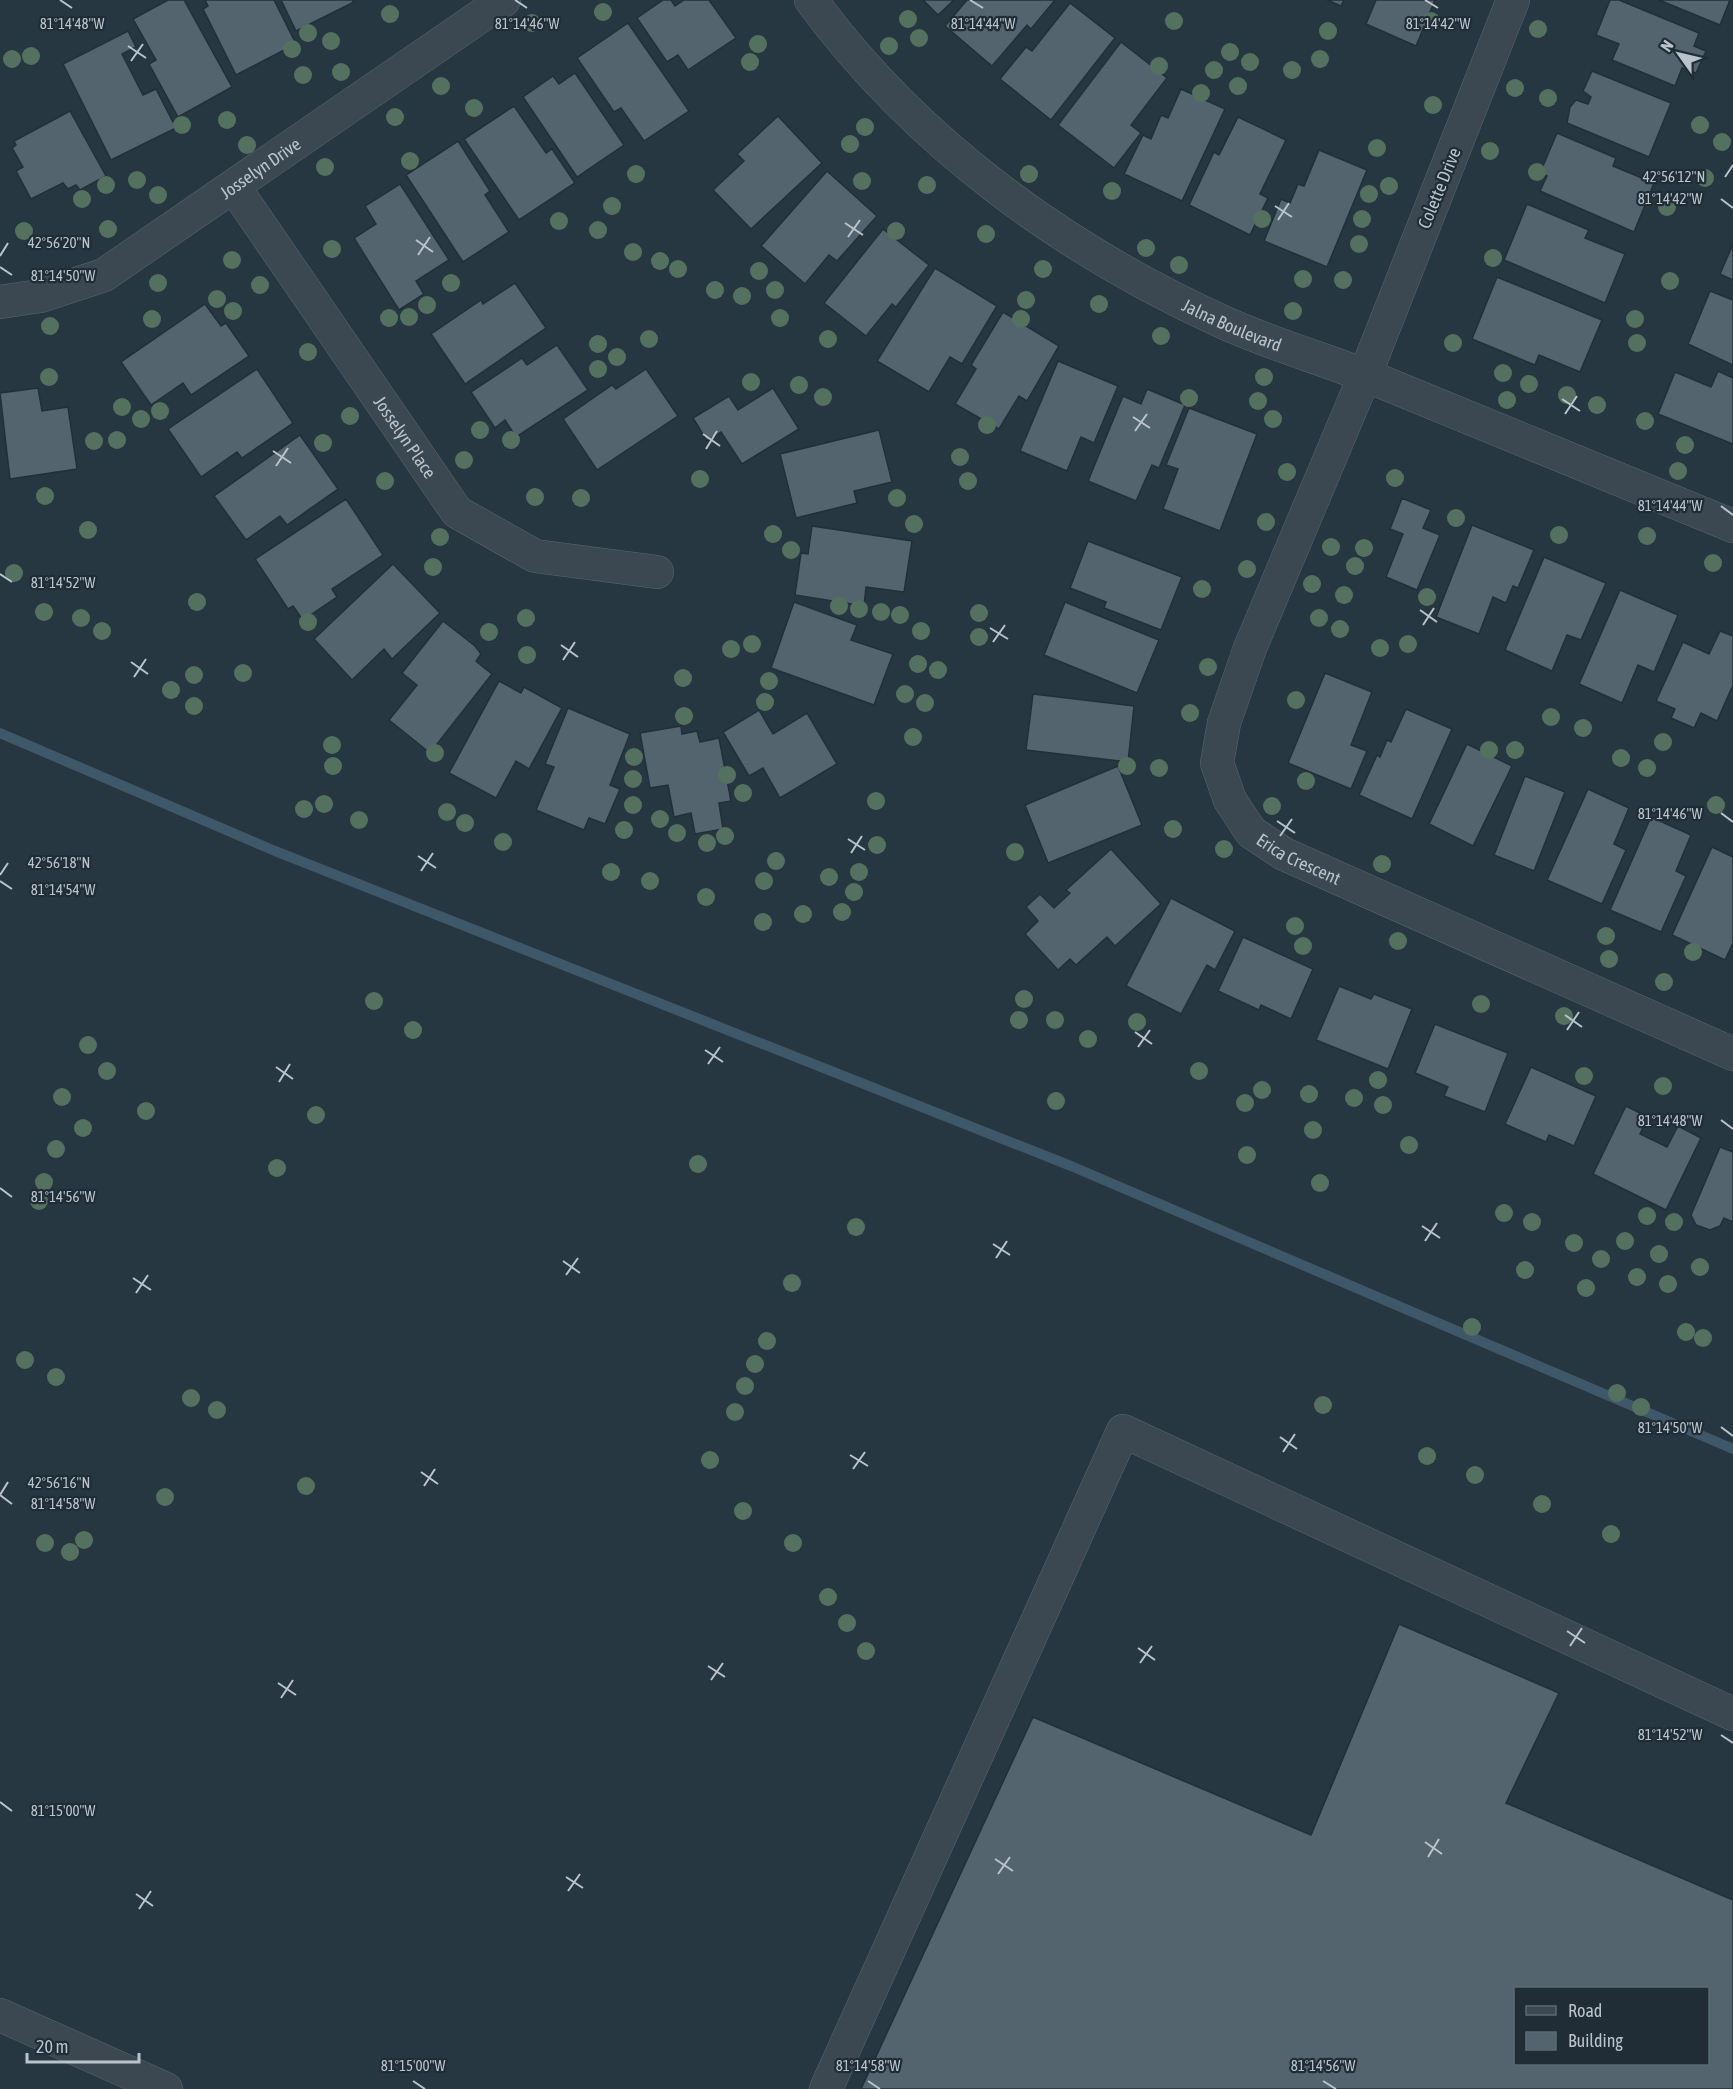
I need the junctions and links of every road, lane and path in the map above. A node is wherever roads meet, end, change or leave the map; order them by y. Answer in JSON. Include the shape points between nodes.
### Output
{"nodes":[{"id":1,"x":504,"y":0,"type":"edge"},
{"id":2,"x":811,"y":0,"type":"edge"},
{"id":3,"x":1513,"y":0,"type":"edge"},
{"id":4,"x":234,"y":187,"type":"junction"},
{"id":5,"x":0,"y":302,"type":"edge"},
{"id":6,"x":1365,"y":375,"type":"junction"},
{"id":7,"x":1733,"y":526,"type":"edge"},
{"id":8,"x":657,"y":572,"type":"dead end"},
{"id":9,"x":1733,"y":1054,"type":"edge"},
{"id":10,"x":1733,"y":1714,"type":"edge"},
{"id":11,"x":0,"y":2015,"type":"edge"},
{"id":12,"x":166,"y":2089,"type":"edge"},
{"id":13,"x":826,"y":2089,"type":"edge"}],
"edges":[{"from":1,"to":4,"type":"street","name":"Josselyn Drive"},
{"from":2,"to":6,"type":"street","name":"Jalna Boulevard","via":[[846,48],[911,117],[1013,201],[1120,270],[1226,323]]},
{"from":3,"to":6,"type":"street","name":"Colette Drive"},
{"from":4,"to":5,"type":"street","name":"Josselyn Drive","via":[[104,275],[40,296]]},
{"from":4,"to":8,"type":"street","name":"Josselyn Place","via":[[457,512],[535,556]]},
{"from":6,"to":7,"type":"street","name":"Jalna Boulevard"},
{"from":6,"to":9,"type":"street","name":"Erica Crescent","via":[[1250,648],[1224,723],[1217,763],[1230,800],[1251,832],[1284,854]]},
{"from":10,"to":13,"type":"street","via":[[1123,1431]]},
{"from":11,"to":12,"type":"street"}]}
